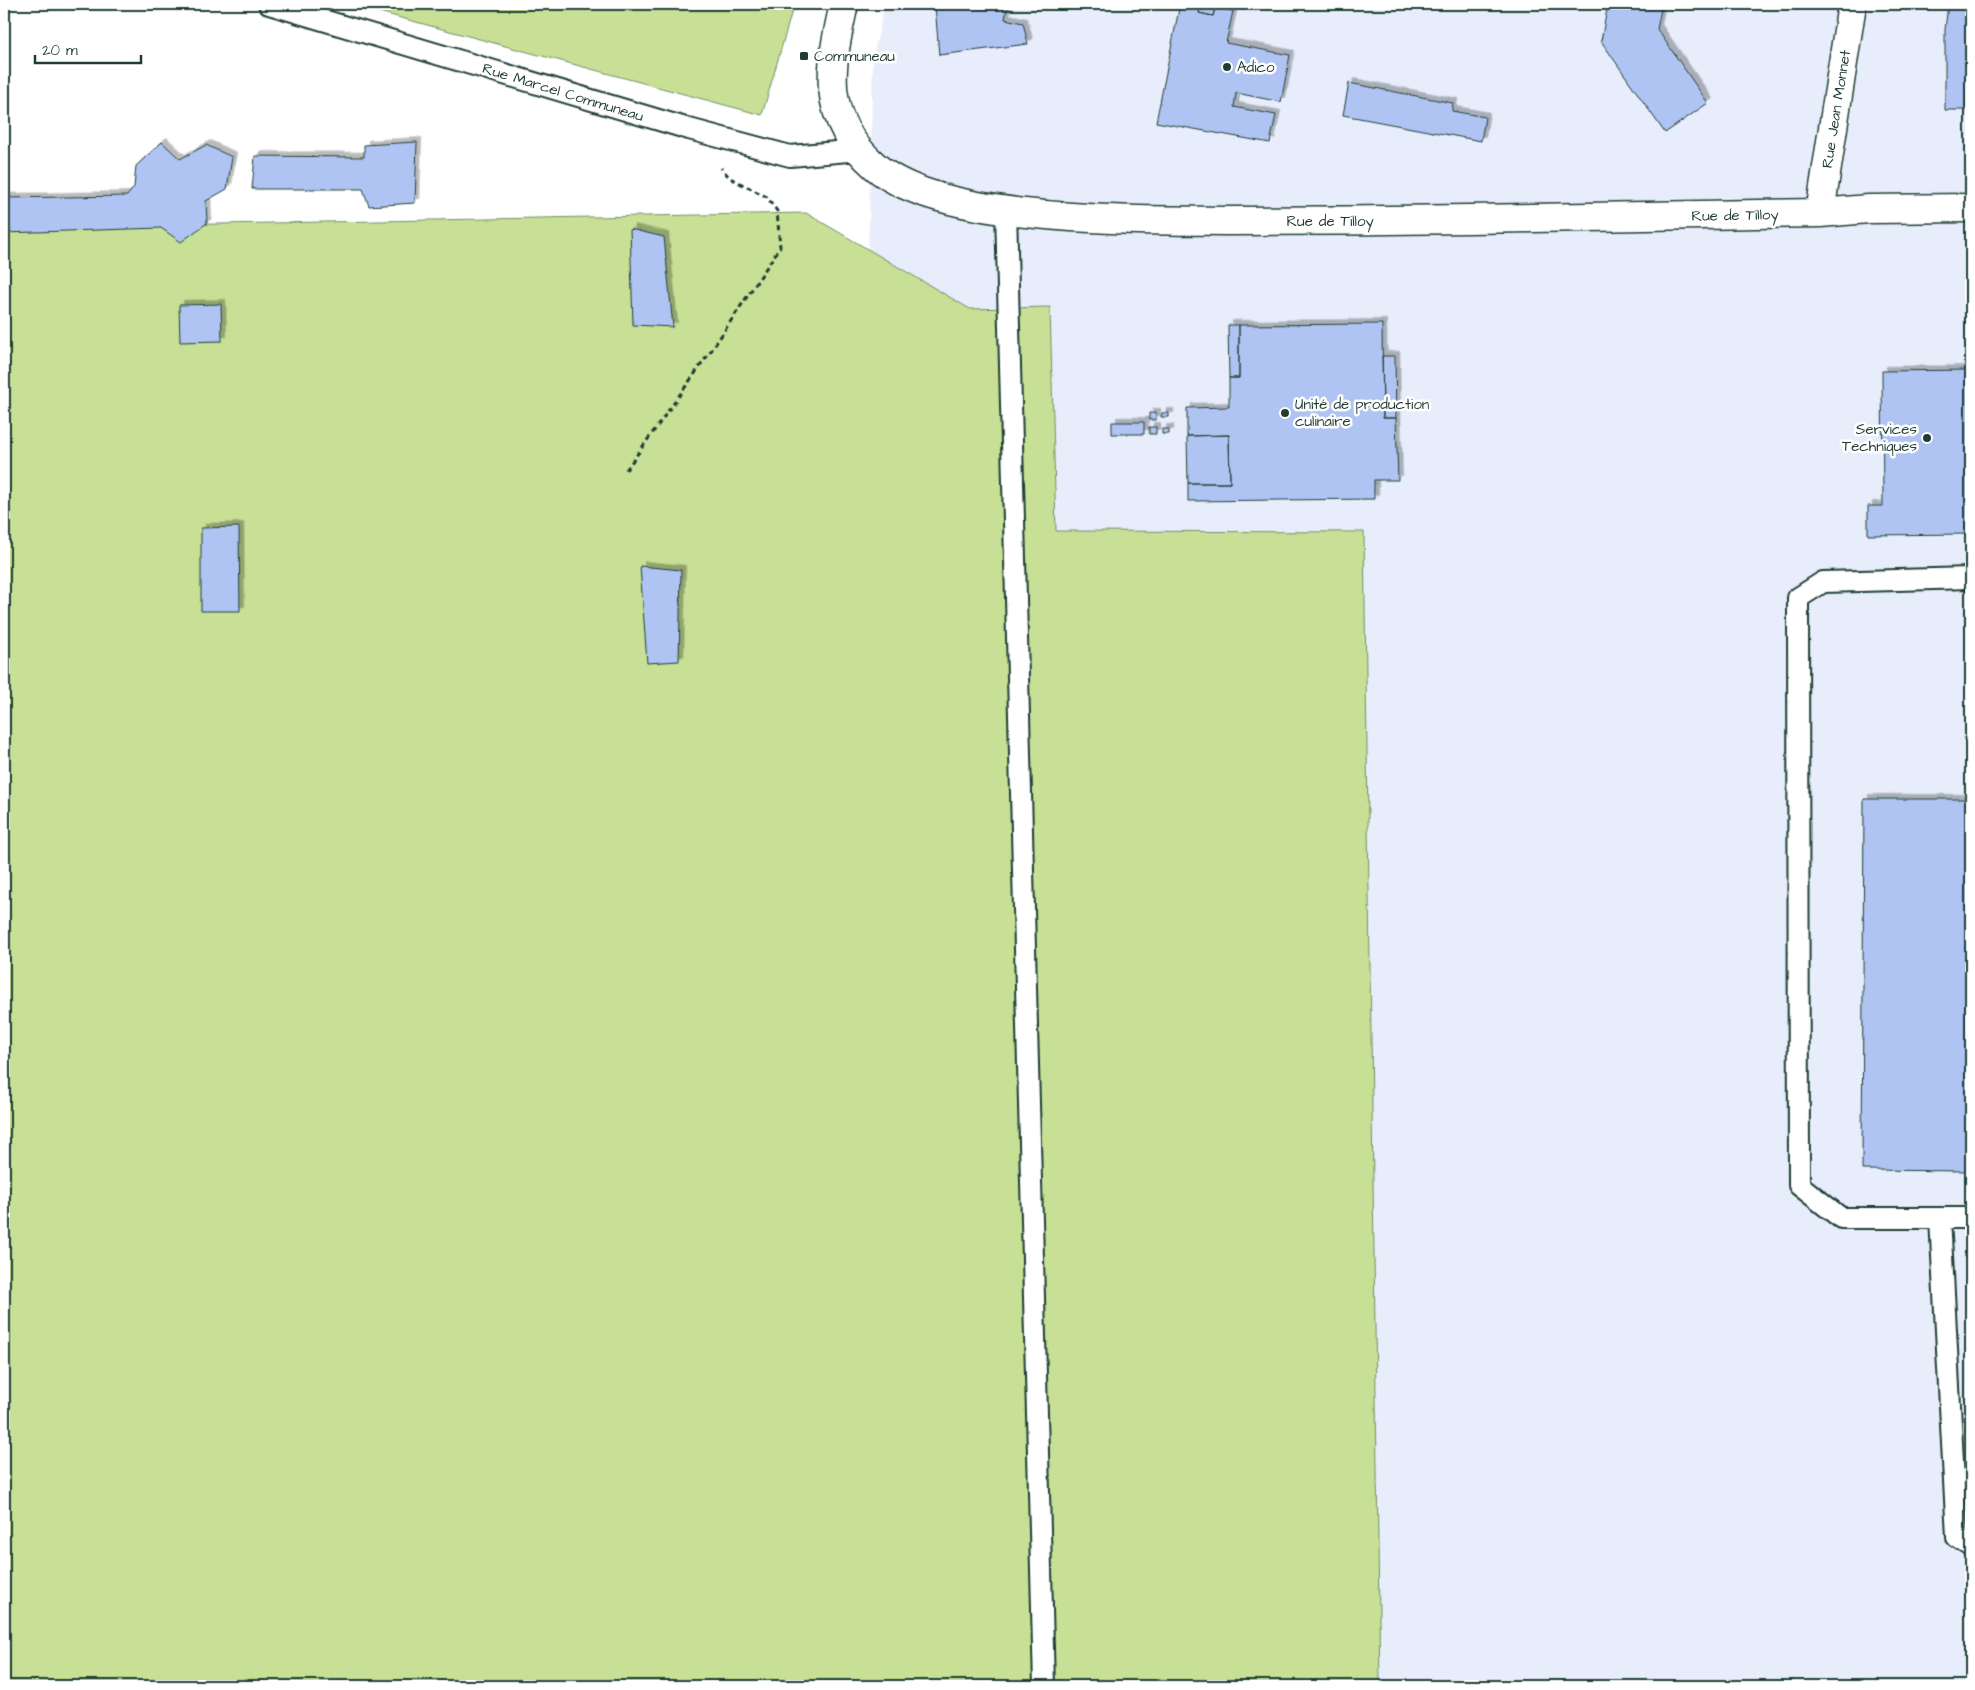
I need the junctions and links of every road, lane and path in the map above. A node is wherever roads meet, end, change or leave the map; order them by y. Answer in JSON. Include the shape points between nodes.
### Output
{"nodes":[{"id":1,"x":269,"y":4,"type":"edge"},
{"id":2,"x":844,"y":4,"type":"edge"},
{"id":3,"x":1852,"y":4,"type":"edge"},
{"id":4,"x":689,"y":129,"type":"junction"},
{"id":5,"x":860,"y":150,"type":"junction"},
{"id":6,"x":1971,"y":208,"type":"edge"},
{"id":7,"x":1006,"y":210,"type":"junction"},
{"id":8,"x":1820,"y":213,"type":"junction"},
{"id":9,"x":626,"y":470,"type":"dead end"},
{"id":10,"x":1971,"y":578,"type":"edge"},
{"id":11,"x":1940,"y":1218,"type":"junction"},
{"id":12,"x":1971,"y":1218,"type":"edge"},
{"id":13,"x":1971,"y":1546,"type":"edge"},
{"id":14,"x":1044,"y":1686,"type":"edge"}],
"edges":[{"from":1,"to":4,"type":"lane","name":"Rue Marcel Communeau"},
{"from":2,"to":5,"type":"street","name":"Rue de Tilloy","via":[[832,55],[832,92],[837,111]]},
{"from":3,"to":8,"type":"street","name":"Rue Jean Monnet"},
{"from":4,"to":5,"type":"lane","name":"Rue Marcel Communeau","via":[[790,156]]},
{"from":4,"to":9,"type":"path","via":[[730,178],[767,197],[776,212],[780,248],[712,351]]},
{"from":5,"to":7,"type":"street","name":"Rue de Tilloy","via":[[875,166],[910,187]]},
{"from":6,"to":8,"type":"street","name":"Rue de Tilloy"},
{"from":7,"to":8,"type":"street","name":"Rue de Tilloy","via":[[1108,219],[1321,221]]},
{"from":7,"to":14,"type":"lane"},
{"from":10,"to":11,"type":"lane","via":[[1823,582],[1798,598],[1799,1185],[1841,1218]]},
{"from":11,"to":12,"type":"lane"},
{"from":11,"to":13,"type":"lane","via":[[1957,1537]]}]}
